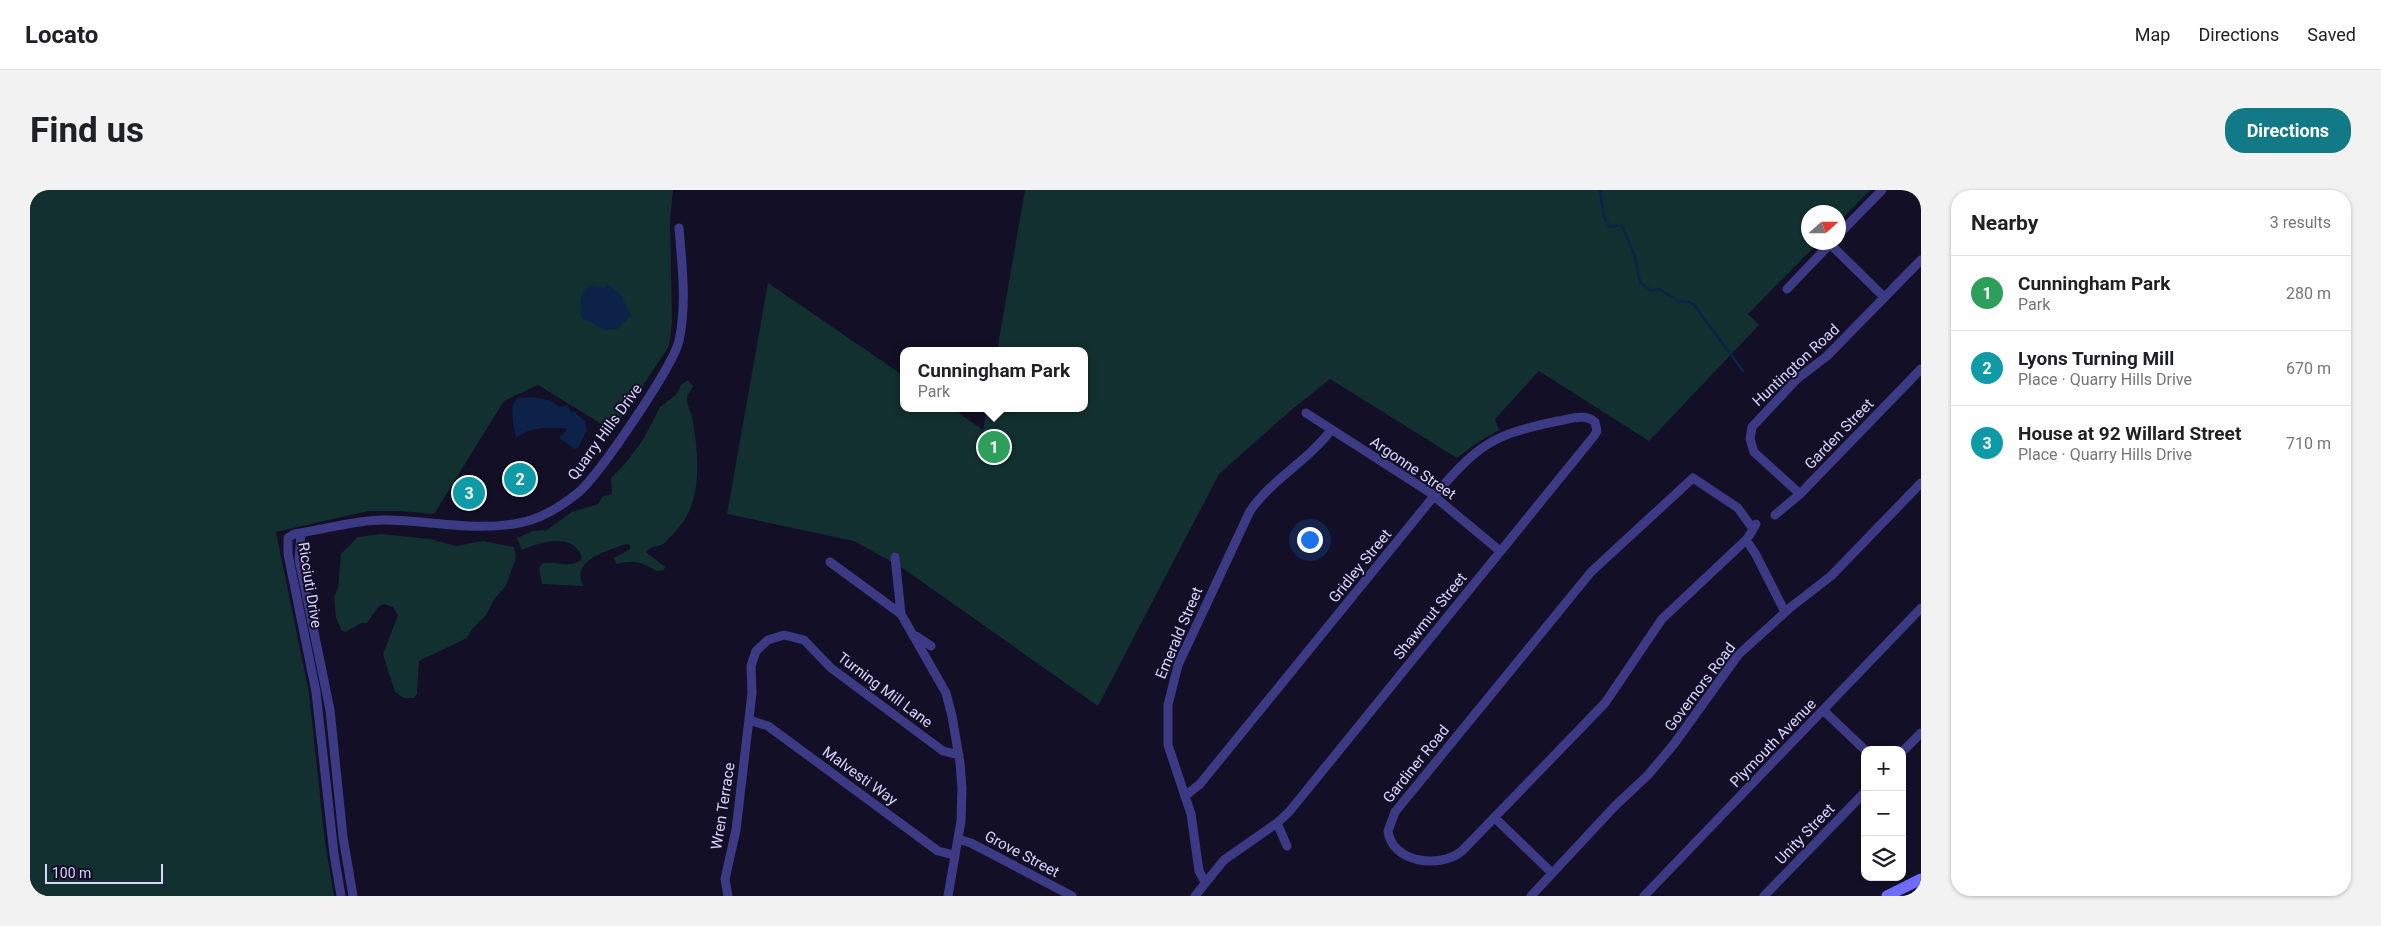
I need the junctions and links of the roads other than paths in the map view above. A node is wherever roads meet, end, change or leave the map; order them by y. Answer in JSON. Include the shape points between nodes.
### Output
{"nodes":[{"id":1,"x":1882,"y":190,"type":"edge"},
{"id":2,"x":1846,"y":227,"type":"edge"},
{"id":3,"x":680,"y":228,"type":"dead end"},
{"id":4,"x":1824,"y":250,"type":"edge"},
{"id":5,"x":1838,"y":250,"type":"edge"},
{"id":6,"x":1921,"y":260,"type":"edge"},
{"id":7,"x":1787,"y":289,"type":"dead end"},
{"id":8,"x":1884,"y":297,"type":"junction"},
{"id":9,"x":1921,"y":369,"type":"edge"},
{"id":10,"x":1306,"y":413,"type":"dead end"},
{"id":11,"x":1595,"y":422,"type":"joint"},
{"id":12,"x":1331,"y":430,"type":"junction"},
{"id":13,"x":1921,"y":483,"type":"edge"},
{"id":14,"x":1800,"y":494,"type":"junction"},
{"id":15,"x":1434,"y":496,"type":"junction"},
{"id":16,"x":1775,"y":515,"type":"dead end"},
{"id":17,"x":301,"y":533,"type":"junction"},
{"id":18,"x":1746,"y":540,"type":"junction"},
{"id":19,"x":1500,"y":551,"type":"junction"},
{"id":20,"x":895,"y":557,"type":"dead end"},
{"id":21,"x":830,"y":562,"type":"dead end"},
{"id":22,"x":1921,"y":608,"type":"edge"},
{"id":23,"x":1785,"y":612,"type":"junction"},
{"id":24,"x":901,"y":614,"type":"junction"},
{"id":25,"x":914,"y":635,"type":"junction"},
{"id":26,"x":931,"y":646,"type":"dead end"},
{"id":27,"x":1823,"y":710,"type":"junction"},
{"id":28,"x":749,"y":720,"type":"junction"},
{"id":29,"x":1921,"y":733,"type":"edge"},
{"id":30,"x":1861,"y":746,"type":"edge"},
{"id":31,"x":1906,"y":748,"type":"edge"},
{"id":32,"x":959,"y":755,"type":"junction"},
{"id":33,"x":1185,"y":796,"type":"junction"},
{"id":34,"x":1861,"y":796,"type":"edge"},
{"id":35,"x":1495,"y":818,"type":"junction"},
{"id":36,"x":1277,"y":823,"type":"junction"},
{"id":37,"x":958,"y":839,"type":"junction"},
{"id":38,"x":1287,"y":846,"type":"dead end"},
{"id":39,"x":954,"y":856,"type":"junction"},
{"id":40,"x":1552,"y":873,"type":"junction"},
{"id":41,"x":1921,"y":879,"type":"edge"},
{"id":42,"x":1205,"y":882,"type":"junction"},
{"id":43,"x":341,"y":896,"type":"edge"},
{"id":44,"x":353,"y":896,"type":"edge"},
{"id":45,"x":727,"y":896,"type":"edge"},
{"id":46,"x":948,"y":896,"type":"edge"},
{"id":47,"x":1072,"y":896,"type":"edge"},
{"id":48,"x":1195,"y":896,"type":"edge"},
{"id":49,"x":1531,"y":896,"type":"edge"},
{"id":50,"x":1644,"y":896,"type":"edge"},
{"id":51,"x":1764,"y":896,"type":"edge"},
{"id":52,"x":1887,"y":896,"type":"edge"}],
"edges":[{"from":1,"to":2,"type":"street"},
{"from":3,"to":17,"type":"street","name":"Quarry Hills Drive","via":[[683,307],[676,350],[616,445],[579,492],[541,516],[508,525],[468,528],[377,520]]},
{"from":4,"to":7,"type":"street"},
{"from":5,"to":8,"type":"street"},
{"from":6,"to":8,"type":"street","name":"Huntington Road"},
{"from":8,"to":14,"type":"street","name":"Huntington Road","via":[[1827,356],[1797,379],[1750,430],[1754,452]]},
{"from":9,"to":14,"type":"street","name":"Garden Street"},
{"from":10,"to":12,"type":"street","name":"Argonne Street"},
{"from":11,"to":15,"type":"street","name":"Gridley Street","via":[[1576,417],[1499,437],[1466,460]]},
{"from":11,"to":19,"type":"street","name":"Shawmut Street","via":[[1597,431],[1594,436]]},
{"from":12,"to":15,"type":"street","name":"Argonne Street"},
{"from":12,"to":33,"type":"street","name":"Emerald Street","via":[[1250,511],[1175,673],[1168,705],[1167,736]]},
{"from":13,"to":23,"type":"street","name":"Governors Road","via":[[1836,572]]},
{"from":14,"to":16,"type":"street","name":"Garden Street"},
{"from":15,"to":19,"type":"street","name":"Argonne Street"},
{"from":15,"to":33,"type":"street","name":"Gridley Street","via":[[1200,784]]},
{"from":17,"to":43,"type":"street","name":"Ricciuti Drive","via":[[290,536],[287,546],[317,703]]},
{"from":17,"to":44,"type":"street","name":"Ricciuti Drive","via":[[299,559],[330,710],[343,837]]},
{"from":18,"to":23,"type":"street"},
{"from":18,"to":35,"type":"street","name":"Gardiner Road","via":[[1667,614],[1605,703]]},
{"from":18,"to":35,"type":"street","name":"Gardiner Road","via":[[1755,526],[1738,508],[1693,478],[1585,578],[1395,812],[1388,826],[1388,836],[1402,854],[1439,862],[1462,852]]},
{"from":19,"to":36,"type":"street","name":"Shawmut Street","via":[[1293,808]]},
{"from":20,"to":24,"type":"street"},
{"from":21,"to":24,"type":"street"},
{"from":22,"to":27,"type":"street","name":"Plymouth Avenue"},
{"from":23,"to":40,"type":"street","name":"Governors Road","via":[[1738,655],[1648,775]]},
{"from":24,"to":25,"type":"street"},
{"from":25,"to":26,"type":"street"},
{"from":25,"to":32,"type":"street","via":[[948,700]]},
{"from":27,"to":30,"type":"street"},
{"from":27,"to":50,"type":"street","name":"Plymouth Avenue"},
{"from":28,"to":32,"type":"street","name":"Turning Mill Lane","via":[[754,656],[768,640],[794,636],[808,642],[831,668],[943,751]]},
{"from":28,"to":39,"type":"street","name":"Malvesti Way","via":[[768,726],[938,851]]},
{"from":28,"to":45,"type":"street","name":"Wren Terrace","via":[[736,835],[726,874]]},
{"from":29,"to":31,"type":"street"},
{"from":32,"to":37,"type":"street","via":[[962,798]]},
{"from":33,"to":42,"type":"street","name":"Emerald Street","via":[[1191,814],[1199,875]]},
{"from":34,"to":51,"type":"street","name":"Unity Street"},
{"from":35,"to":40,"type":"street"},
{"from":36,"to":38,"type":"street"},
{"from":36,"to":42,"type":"street","name":"Shawmut Street","via":[[1228,856]]},
{"from":37,"to":39,"type":"street"},
{"from":37,"to":47,"type":"street","name":"Grove Street","via":[[972,843]]},
{"from":39,"to":46,"type":"street"},
{"from":40,"to":49,"type":"street","name":"Governors Road"},
{"from":41,"to":52,"type":"main road"},
{"from":42,"to":48,"type":"street","name":"Shawmut Street"}]}
